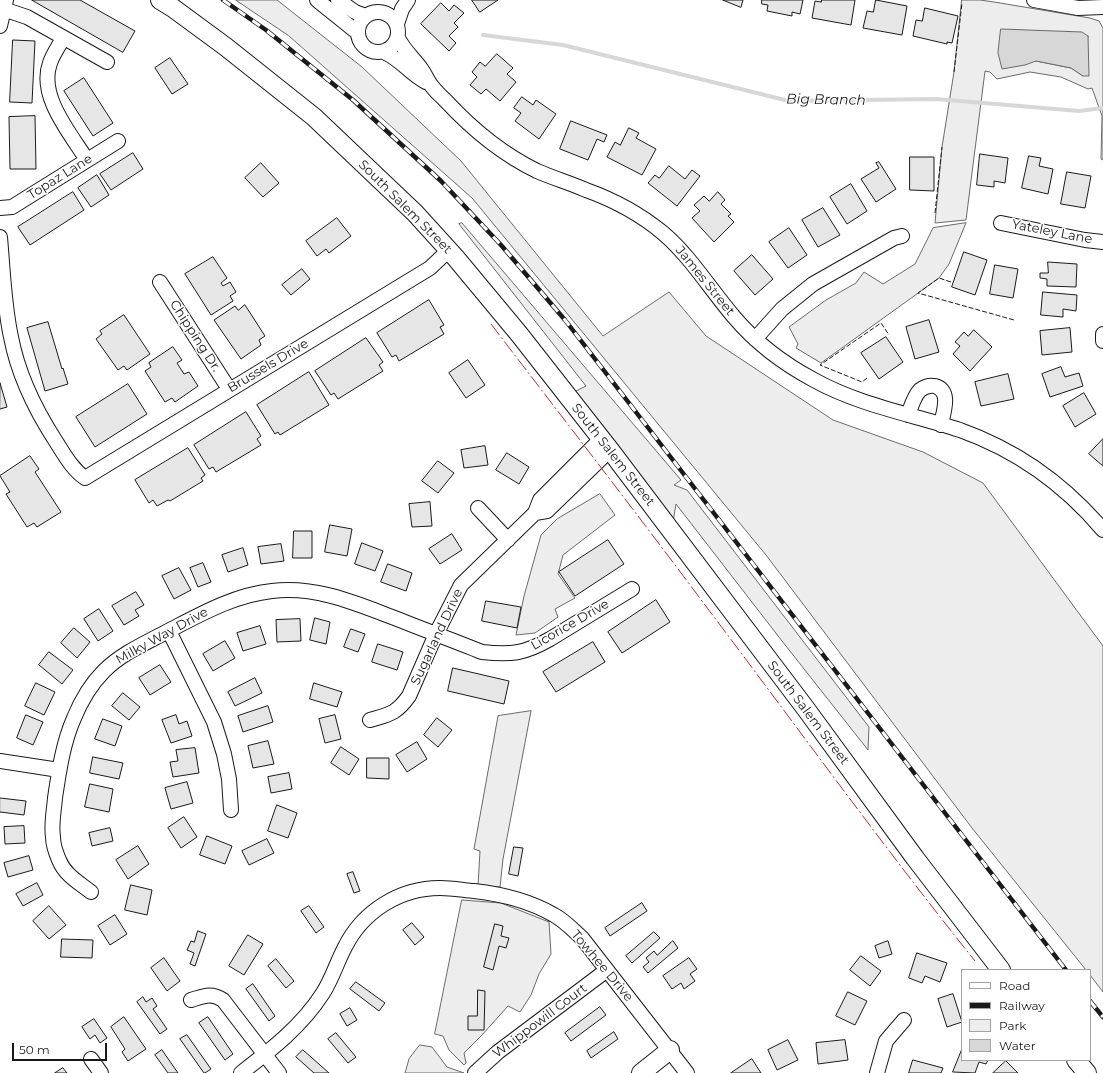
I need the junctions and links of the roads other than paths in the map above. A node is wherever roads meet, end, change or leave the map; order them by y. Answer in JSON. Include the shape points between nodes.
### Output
{"nodes":[{"id":1,"x":160,"y":0,"type":"edge"},
{"id":2,"x":317,"y":0,"type":"edge"},
{"id":3,"x":338,"y":0,"type":"edge"},
{"id":4,"x":397,"y":0,"type":"edge"},
{"id":5,"x":408,"y":0,"type":"edge"},
{"id":6,"x":1034,"y":0,"type":"edge"},
{"id":7,"x":3,"y":5,"type":"edge"},
{"id":8,"x":1103,"y":7,"type":"edge"},
{"id":9,"x":382,"y":12,"type":"junction"},
{"id":10,"x":366,"y":16,"type":"junction"},
{"id":11,"x":397,"y":24,"type":"junction"},
{"id":12,"x":0,"y":26,"type":"edge"},
{"id":13,"x":358,"y":33,"type":"junction"},
{"id":14,"x":63,"y":38,"type":"junction"},
{"id":15,"x":398,"y":38,"type":"junction"},
{"id":16,"x":384,"y":52,"type":"junction"},
{"id":17,"x":107,"y":62,"type":"dead end"},
{"id":18,"x":430,"y":84,"type":"junction"},
{"id":19,"x":118,"y":141,"type":"dead end"},
{"id":20,"x":87,"y":160,"type":"junction"},
{"id":21,"x":0,"y":208,"type":"edge"},
{"id":22,"x":1001,"y":223,"type":"dead end"},
{"id":23,"x":902,"y":236,"type":"dead end"},
{"id":24,"x":0,"y":238,"type":"edge"},
{"id":25,"x":1103,"y":242,"type":"edge"},
{"id":26,"x":449,"y":250,"type":"junction"},
{"id":27,"x":160,"y":282,"type":"dead end"},
{"id":28,"x":1103,"y":334,"type":"edge"},
{"id":29,"x":756,"y":339,"type":"junction"},
{"id":30,"x":1103,"y":341,"type":"edge"},
{"id":31,"x":229,"y":390,"type":"junction"},
{"id":32,"x":908,"y":415,"type":"junction"},
{"id":33,"x":940,"y":425,"type":"junction"},
{"id":34,"x":605,"y":444,"type":"junction"},
{"id":35,"x":478,"y":508,"type":"dead end"},
{"id":36,"x":1103,"y":530,"type":"edge"},
{"id":37,"x":508,"y":540,"type":"junction"},
{"id":38,"x":632,"y":589,"type":"dead end"},
{"id":39,"x":169,"y":631,"type":"junction"},
{"id":40,"x":436,"y":634,"type":"junction"},
{"id":41,"x":370,"y":720,"type":"dead end"},
{"id":42,"x":0,"y":761,"type":"edge"},
{"id":43,"x":60,"y":770,"type":"junction"},
{"id":44,"x":231,"y":810,"type":"dead end"},
{"id":45,"x":91,"y":892,"type":"dead end"},
{"id":46,"x":1000,"y":969,"type":"edge"},
{"id":47,"x":607,"y":970,"type":"junction"},
{"id":48,"x":191,"y":1000,"type":"dead end"},
{"id":49,"x":904,"y":1020,"type":"dead end"},
{"id":50,"x":670,"y":1050,"type":"junction"},
{"id":51,"x":265,"y":1055,"type":"junction"},
{"id":52,"x":91,"y":1060,"type":"dead end"},
{"id":53,"x":1077,"y":1061,"type":"edge"},
{"id":54,"x":101,"y":1073,"type":"edge"},
{"id":55,"x":241,"y":1073,"type":"edge"},
{"id":56,"x":279,"y":1073,"type":"edge"},
{"id":57,"x":474,"y":1073,"type":"edge"},
{"id":58,"x":641,"y":1073,"type":"edge"},
{"id":59,"x":687,"y":1073,"type":"edge"},
{"id":60,"x":877,"y":1073,"type":"edge"},
{"id":61,"x":1087,"y":1073,"type":"edge"}],
"edges":[{"from":1,"to":26,"type":"main road","name":"South Salem Street","via":[[226,47],[314,117],[415,213]]},
{"from":2,"to":13,"type":"street"},
{"from":3,"to":10,"type":"street"},
{"from":4,"to":9,"type":"street"},
{"from":5,"to":11,"type":"street"},
{"from":6,"to":8,"type":"street","via":[[1078,8]]},
{"from":7,"to":12,"type":"street"},
{"from":7,"to":14,"type":"street"},
{"from":9,"to":10,"type":"street"},
{"from":9,"to":11,"type":"street","via":[[391,16]]},
{"from":10,"to":13,"type":"street","via":[[358,26]]},
{"from":11,"to":15,"type":"street"},
{"from":13,"to":16,"type":"street","via":[[366,49]]},
{"from":14,"to":17,"type":"street"},
{"from":14,"to":20,"type":"street","via":[[50,63],[47,81],[49,94],[53,106]]},
{"from":15,"to":16,"type":"street","via":[[393,47]]},
{"from":15,"to":18,"type":"street","name":"James Street"},
{"from":16,"to":18,"type":"street","name":"James Street","via":[[397,59],[416,77]]},
{"from":18,"to":29,"type":"street","name":"James Street","via":[[458,114],[504,152],[537,171],[617,203],[638,214],[656,228],[689,258],[735,318]]},
{"from":19,"to":20,"type":"street","name":"Topaz Lane"},
{"from":20,"to":21,"type":"street","name":"Topaz Lane","via":[[12,208]]},
{"from":22,"to":25,"type":"street","name":"Yateley Lane"},
{"from":23,"to":29,"type":"street","via":[[888,241],[813,284],[782,309]]},
{"from":24,"to":31,"type":"street","name":"Brussels Drive","via":[[11,338],[22,376],[45,424],[78,473],[85,478]]},
{"from":26,"to":31,"type":"street","name":"Brussels Drive","via":[[430,268]]},
{"from":26,"to":34,"type":"main road","name":"South Salem Street"},
{"from":27,"to":31,"type":"street","name":"Chipping Dr."},
{"from":28,"to":30,"type":"street"},
{"from":29,"to":32,"type":"street","name":"James Street","via":[[791,367],[827,387],[857,400]]},
{"from":32,"to":33,"type":"street","name":"James Street"},
{"from":32,"to":33,"type":"street","via":[[920,390],[936,386],[945,396],[946,404]]},
{"from":33,"to":36,"type":"street","name":"James Street","via":[[978,437],[1031,465],[1074,500]]},
{"from":34,"to":37,"type":"street","name":"Sugarland Drive","via":[[547,511],[535,513]]},
{"from":34,"to":46,"type":"main road","name":"South Salem Street"},
{"from":35,"to":37,"type":"street"},
{"from":37,"to":40,"type":"street","name":"Sugarland Drive","via":[[461,585]]},
{"from":38,"to":40,"type":"street","name":"Licorice Drive","via":[[550,639],[520,653],[482,652]]},
{"from":39,"to":40,"type":"street","name":"Milky Way Drive","via":[[201,614],[248,595],[291,590],[340,598]]},
{"from":39,"to":43,"type":"street","name":"Milky Way Drive","via":[[115,661],[94,682],[73,719]]},
{"from":39,"to":44,"type":"street","via":[[216,727],[229,779]]},
{"from":40,"to":41,"type":"street","name":"Sugarland Drive","via":[[409,696],[394,712]]},
{"from":42,"to":43,"type":"street"},
{"from":43,"to":45,"type":"street","name":"Milky Way Drive","via":[[53,814],[55,849],[70,876]]},
{"from":47,"to":50,"type":"street","name":"Towhee Drive"},
{"from":47,"to":51,"type":"street","name":"Towhee Drive","via":[[569,926],[555,915],[535,906],[516,899],[481,892],[441,888],[404,894],[375,910],[353,933],[323,992],[309,1013]]},
{"from":47,"to":57,"type":"street","name":"Whippowill Court"},
{"from":48,"to":51,"type":"street","via":[[216,995],[223,1000]]},
{"from":49,"to":60,"type":"street","via":[[886,1041]]},
{"from":50,"to":58,"type":"main road"},
{"from":50,"to":59,"type":"street","name":"Towhee Drive"},
{"from":51,"to":55,"type":"street","name":"Towhee Drive"},
{"from":51,"to":56,"type":"street"},
{"from":52,"to":54,"type":"street"},
{"from":53,"to":61,"type":"main road"}]}
